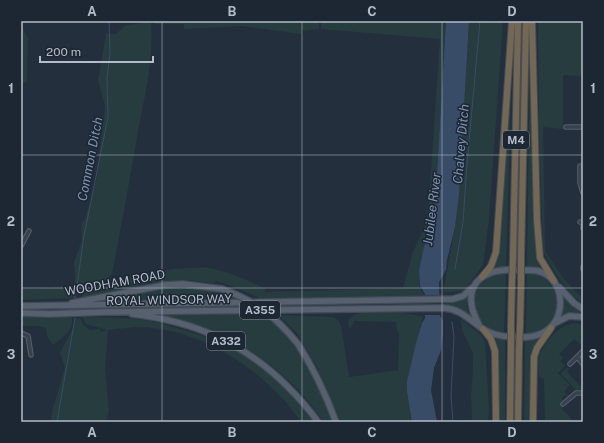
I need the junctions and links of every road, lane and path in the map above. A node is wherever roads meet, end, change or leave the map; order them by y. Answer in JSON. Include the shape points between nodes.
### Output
{"nodes":[{"id":1,"x":512,"y":21,"type":"edge"},
{"id":2,"x":518,"y":21,"type":"edge"},
{"id":3,"x":526,"y":21,"type":"edge"},
{"id":4,"x":532,"y":21,"type":"edge"},
{"id":5,"x":566,"y":126,"type":"dead end"},
{"id":6,"x":583,"y":127,"type":"edge"},
{"id":7,"x":580,"y":166,"type":"dead end"},
{"id":8,"x":581,"y":176,"type":"edge"},
{"id":9,"x":583,"y":193,"type":"edge"},
{"id":10,"x":29,"y":231,"type":"dead end"},
{"id":11,"x":21,"y":246,"type":"edge"},
{"id":12,"x":482,"y":277,"type":"junction"},
{"id":13,"x":478,"y":282,"type":"junction"},
{"id":14,"x":555,"y":282,"type":"junction"},
{"id":15,"x":88,"y":303,"type":"junction"},
{"id":16,"x":21,"y":306,"type":"edge"},
{"id":17,"x":583,"y":309,"type":"edge"},
{"id":18,"x":107,"y":312,"type":"junction"},
{"id":19,"x":21,"y":313,"type":"edge"},
{"id":20,"x":583,"y":316,"type":"edge"},
{"id":21,"x":553,"y":325,"type":"junction"},
{"id":22,"x":481,"y":328,"type":"junction"},
{"id":23,"x":21,"y":332,"type":"edge"},
{"id":24,"x":583,"y":351,"type":"edge"},
{"id":25,"x":31,"y":355,"type":"dead end"},
{"id":26,"x":577,"y":357,"type":"junction"},
{"id":27,"x":570,"y":364,"type":"dead end"},
{"id":28,"x":583,"y":364,"type":"edge"},
{"id":29,"x":582,"y":391,"type":"edge"},
{"id":30,"x":563,"y":404,"type":"dead end"},
{"id":31,"x":318,"y":422,"type":"edge"},
{"id":32,"x":336,"y":422,"type":"edge"},
{"id":33,"x":496,"y":422,"type":"edge"},
{"id":34,"x":510,"y":422,"type":"edge"},
{"id":35,"x":518,"y":422,"type":"edge"},
{"id":36,"x":532,"y":422,"type":"edge"}],
"edges":[{"from":1,"to":12,"type":"highway","number":"M4","via":[[497,247],[494,261]]},
{"from":2,"to":34,"type":"highway","number":"M4","bridge":true},
{"from":3,"to":35,"type":"highway","number":"M4","bridge":true},
{"from":4,"to":14,"type":"highway","number":"M4","via":[[539,250],[542,261]]},
{"from":5,"to":6,"type":"street"},
{"from":7,"to":8,"type":"street"},
{"from":8,"to":9,"type":"street"},
{"from":10,"to":11,"type":"street"},
{"from":12,"to":13,"type":"main road"},
{"from":12,"to":14,"type":"main road","via":[[506,269],[538,272]]},
{"from":13,"to":15,"type":"main road","name":"ROYAL WINDSOR WAY","number":"A355","via":[[461,298],[445,300]]},
{"from":13,"to":22,"type":"main road","via":[[471,302]]},
{"from":14,"to":17,"type":"main road"},
{"from":14,"to":21,"type":"main road","via":[[561,304]]},
{"from":15,"to":16,"type":"main road","name":"WOODHAM ROAD"},
{"from":15,"to":32,"type":"main road","name":"WOODHAM ROAD","bridge":true,"via":[[126,291],[183,284],[222,289],[240,296],[254,303],[283,326],[298,344],[311,364]]},
{"from":18,"to":19,"type":"main road","name":"ROYAL WINDSOR WAY","number":"A332"},
{"from":18,"to":22,"type":"main road","name":"ROYAL WINDSOR WAY","number":"A355","via":[[444,308],[462,313]]},
{"from":18,"to":31,"type":"main road","number":"A332","via":[[168,320],[215,336],[235,346],[257,359],[277,376],[309,408]]},
{"from":20,"to":21,"type":"main road","via":[[569,316]]},
{"from":21,"to":22,"type":"main road","via":[[537,335],[528,337],[499,336]]},
{"from":21,"to":36,"type":"highway","via":[[534,357]]},
{"from":22,"to":33,"type":"highway","via":[[491,339],[495,351]]},
{"from":23,"to":25,"type":"street","via":[[28,336]]},
{"from":24,"to":26,"type":"street"},
{"from":26,"to":27,"type":"street"},
{"from":26,"to":28,"type":"street"},
{"from":29,"to":30,"type":"street"}]}
